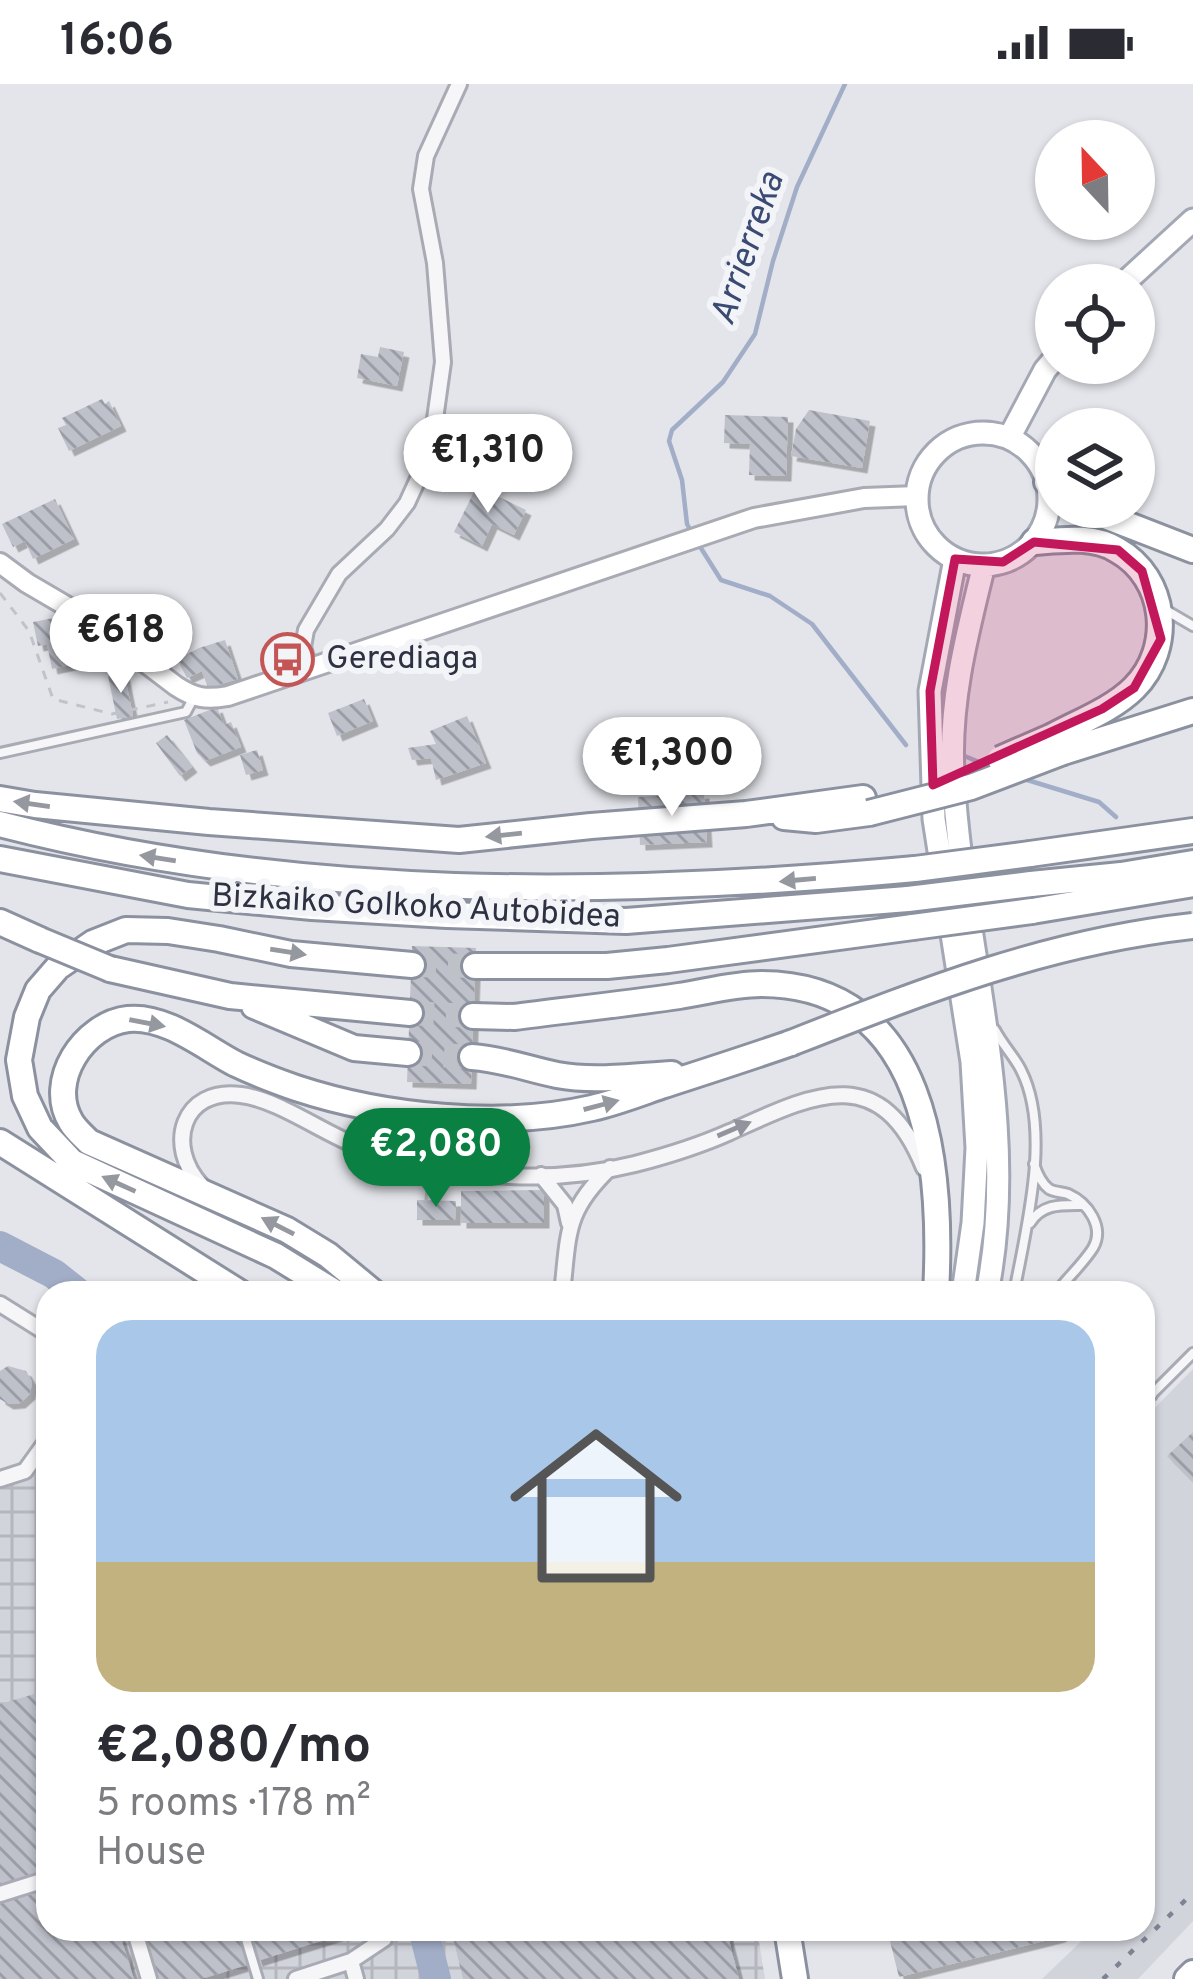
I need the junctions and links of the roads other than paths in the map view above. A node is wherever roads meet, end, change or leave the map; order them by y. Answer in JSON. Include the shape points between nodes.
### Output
{"nodes":[{"id":1,"x":459,"y":84,"type":"edge"},
{"id":2,"x":1193,"y":220,"type":"edge"},
{"id":3,"x":1145,"y":264,"type":"edge"},
{"id":4,"x":1038,"y":384,"type":"edge"},
{"id":5,"x":1009,"y":438,"type":"junction"},
{"id":6,"x":1035,"y":459,"type":"edge"},
{"id":7,"x":917,"y":496,"type":"junction"},
{"id":8,"x":1041,"y":528,"type":"edge"},
{"id":9,"x":1132,"y":528,"type":"edge"},
{"id":10,"x":1134,"y":528,"type":"edge"},
{"id":11,"x":1034,"y":542,"type":"junction"},
{"id":12,"x":1193,"y":550,"type":"edge"},
{"id":13,"x":955,"y":559,"type":"junction"},
{"id":14,"x":0,"y":563,"type":"edge"},
{"id":15,"x":1193,"y":563,"type":"edge"},
{"id":16,"x":984,"y":565,"type":"junction"},
{"id":17,"x":1158,"y":604,"type":"junction"},
{"id":18,"x":1193,"y":626,"type":"edge"},
{"id":19,"x":309,"y":668,"type":"junction"},
{"id":20,"x":194,"y":697,"type":"junction"},
{"id":21,"x":1193,"y":711,"type":"edge"},
{"id":22,"x":1058,"y":744,"type":"junction"},
{"id":23,"x":0,"y":753,"type":"edge"},
{"id":24,"x":0,"y":799,"type":"edge"},
{"id":25,"x":0,"y":824,"type":"edge"},
{"id":26,"x":1193,"y":831,"type":"edge"},
{"id":27,"x":0,"y":859,"type":"edge"},
{"id":28,"x":1193,"y":863,"type":"edge"},
{"id":29,"x":1193,"y":884,"type":"edge"},
{"id":30,"x":0,"y":922,"type":"edge"},
{"id":31,"x":1193,"y":926,"type":"edge"},
{"id":32,"x":412,"y":965,"type":"tunnel mouth"},
{"id":33,"x":475,"y":966,"type":"tunnel mouth"},
{"id":34,"x":230,"y":996,"type":"junction"},
{"id":35,"x":982,"y":1007,"type":"junction"},
{"id":36,"x":410,"y":1013,"type":"tunnel mouth"},
{"id":37,"x":473,"y":1016,"type":"tunnel mouth"},
{"id":38,"x":409,"y":1053,"type":"tunnel mouth"},
{"id":39,"x":472,"y":1057,"type":"tunnel mouth"},
{"id":40,"x":728,"y":1064,"type":"junction"},
{"id":41,"x":0,"y":1142,"type":"edge"},
{"id":42,"x":1034,"y":1163,"type":"junction"},
{"id":43,"x":610,"y":1168,"type":"junction"},
{"id":44,"x":541,"y":1175,"type":"junction"},
{"id":45,"x":209,"y":1193,"type":"junction"},
{"id":46,"x":1083,"y":1205,"type":"junction"},
{"id":47,"x":938,"y":1211,"type":"junction"},
{"id":48,"x":569,"y":1228,"type":"junction"},
{"id":49,"x":1027,"y":1230,"type":"junction"},
{"id":50,"x":221,"y":1281,"type":"edge"},
{"id":51,"x":317,"y":1281,"type":"edge"},
{"id":52,"x":359,"y":1281,"type":"edge"},
{"id":53,"x":563,"y":1281,"type":"edge"},
{"id":54,"x":936,"y":1281,"type":"edge"},
{"id":55,"x":965,"y":1281,"type":"edge"},
{"id":56,"x":989,"y":1281,"type":"edge"},
{"id":57,"x":1016,"y":1281,"type":"edge"},
{"id":58,"x":1067,"y":1281,"type":"edge"},
{"id":59,"x":0,"y":1304,"type":"edge"},
{"id":60,"x":36,"y":1326,"type":"edge"},
{"id":61,"x":1193,"y":1353,"type":"edge"},
{"id":62,"x":1155,"y":1392,"type":"edge"},
{"id":63,"x":36,"y":1455,"type":"edge"},
{"id":64,"x":0,"y":1479,"type":"edge"},
{"id":65,"x":36,"y":1883,"type":"edge"},
{"id":66,"x":0,"y":1894,"type":"edge"},
{"id":67,"x":138,"y":1941,"type":"edge"},
{"id":68,"x":246,"y":1941,"type":"edge"},
{"id":69,"x":381,"y":1941,"type":"edge"},
{"id":70,"x":789,"y":1941,"type":"edge"},
{"id":71,"x":351,"y":1961,"type":"junction"},
{"id":72,"x":149,"y":1979,"type":"edge"},
{"id":73,"x":257,"y":1979,"type":"edge"},
{"id":74,"x":296,"y":1979,"type":"edge"},
{"id":75,"x":356,"y":1979,"type":"edge"},
{"id":76,"x":795,"y":1979,"type":"edge"}],
"edges":[{"from":1,"to":19,"type":"street","via":[[426,156],[421,189],[443,362],[434,426],[407,503],[339,574],[306,630]]},
{"from":2,"to":3,"type":"main road"},
{"from":4,"to":5,"type":"main road"},
{"from":5,"to":6,"type":"main road"},
{"from":5,"to":7,"type":"main road","via":[[968,435],[948,444],[932,458]]},
{"from":7,"to":13,"type":"main road","via":[[926,533]]},
{"from":7,"to":19,"type":"street","via":[[818,505],[716,529]]},
{"from":8,"to":11,"type":"main road"},
{"from":9,"to":15,"type":"highway"},
{"from":10,"to":12,"type":"highway"},
{"from":11,"to":16,"type":"main road"},
{"from":11,"to":17,"type":"highway","via":[[1075,539],[1118,550],[1142,571]]},
{"from":13,"to":16,"type":"main road"},
{"from":13,"to":55,"type":"main road","via":[[930,691],[934,819],[972,1062],[977,1148]]},
{"from":14,"to":20,"type":"street"},
{"from":16,"to":35,"type":"main road","via":[[957,678],[952,771]]},
{"from":17,"to":18,"type":"lane"},
{"from":17,"to":22,"type":"highway","via":[[1161,639],[1152,664],[1134,688]]},
{"from":19,"to":20,"type":"street","via":[[228,696]]},
{"from":20,"to":23,"type":"lane","via":[[186,712]]},
{"from":21,"to":22,"type":"highway"},
{"from":22,"to":24,"type":"highway","one_way":true,"bridge":true,"via":[[866,806],[459,840]]},
{"from":26,"to":25,"type":"highway","name":"Bizkaiko Golkoko Autobidea","one_way":true,"bridge":true,"via":[[774,882],[633,886],[242,870]]},
{"from":27,"to":28,"type":"highway","name":"Bizkaiko Golkoko Autobidea","bridge":true,"via":[[188,895],[626,921],[908,899]]},
{"from":29,"to":33,"type":"highway","bridge":true,"via":[[668,960]]},
{"from":30,"to":34,"type":"highway","bridge":true,"via":[[110,968]]},
{"from":31,"to":40,"type":"highway","bridge":true,"via":[[1010,962]]},
{"from":51,"to":32,"type":"highway","one_way":true,"via":[[72,1162],[40,1128],[25,1096],[19,1060],[27,1017],[58,967],[126,930]]},
{"from":34,"to":36,"type":"highway"},
{"from":34,"to":38,"type":"highway","via":[[354,1048]]},
{"from":35,"to":42,"type":"lane","via":[[1031,1099]]},
{"from":35,"to":56,"type":"main road","via":[[997,1153]]},
{"from":37,"to":47,"type":"highway","via":[[760,984],[843,1002],[891,1044],[919,1098]]},
{"from":39,"to":40,"type":"highway","via":[[588,1078]]},
{"from":45,"to":40,"type":"highway","one_way":true,"via":[[89,1142],[69,1120],[69,1065],[93,1034],[128,1019],[151,1021],[240,1066],[333,1099],[508,1119],[597,1108]]},
{"from":41,"to":50,"type":"highway"},
{"from":42,"to":46,"type":"lane","via":[[1051,1190]]},
{"from":42,"to":49,"type":"lane"},
{"from":43,"to":44,"type":"street"},
{"from":43,"to":47,"type":"street","one_way":true,"via":[[826,1094],[890,1111],[914,1144]]},
{"from":43,"to":48,"type":"street","via":[[587,1190]]},
{"from":44,"to":45,"type":"street","via":[[411,1162],[236,1094],[198,1105],[182,1129],[185,1162]]},
{"from":44,"to":48,"type":"street","via":[[565,1205]]},
{"from":52,"to":45,"type":"highway","one_way":true,"via":[[287,1230]]},
{"from":46,"to":49,"type":"lane","via":[[1045,1209]]},
{"from":46,"to":58,"type":"lane","via":[[1097,1226],[1096,1242]]},
{"from":47,"to":54,"type":"highway"},
{"from":48,"to":53,"type":"street"},
{"from":49,"to":57,"type":"lane"},
{"from":59,"to":60,"type":"street"},
{"from":61,"to":62,"type":"lane"},
{"from":63,"to":64,"type":"street","via":[[25,1471]]},
{"from":65,"to":66,"type":"street"},
{"from":67,"to":72,"type":"street"},
{"from":68,"to":73,"type":"lane"},
{"from":69,"to":71,"type":"street"},
{"from":70,"to":76,"type":"highway"},
{"from":71,"to":74,"type":"street"},
{"from":71,"to":75,"type":"street"}]}
